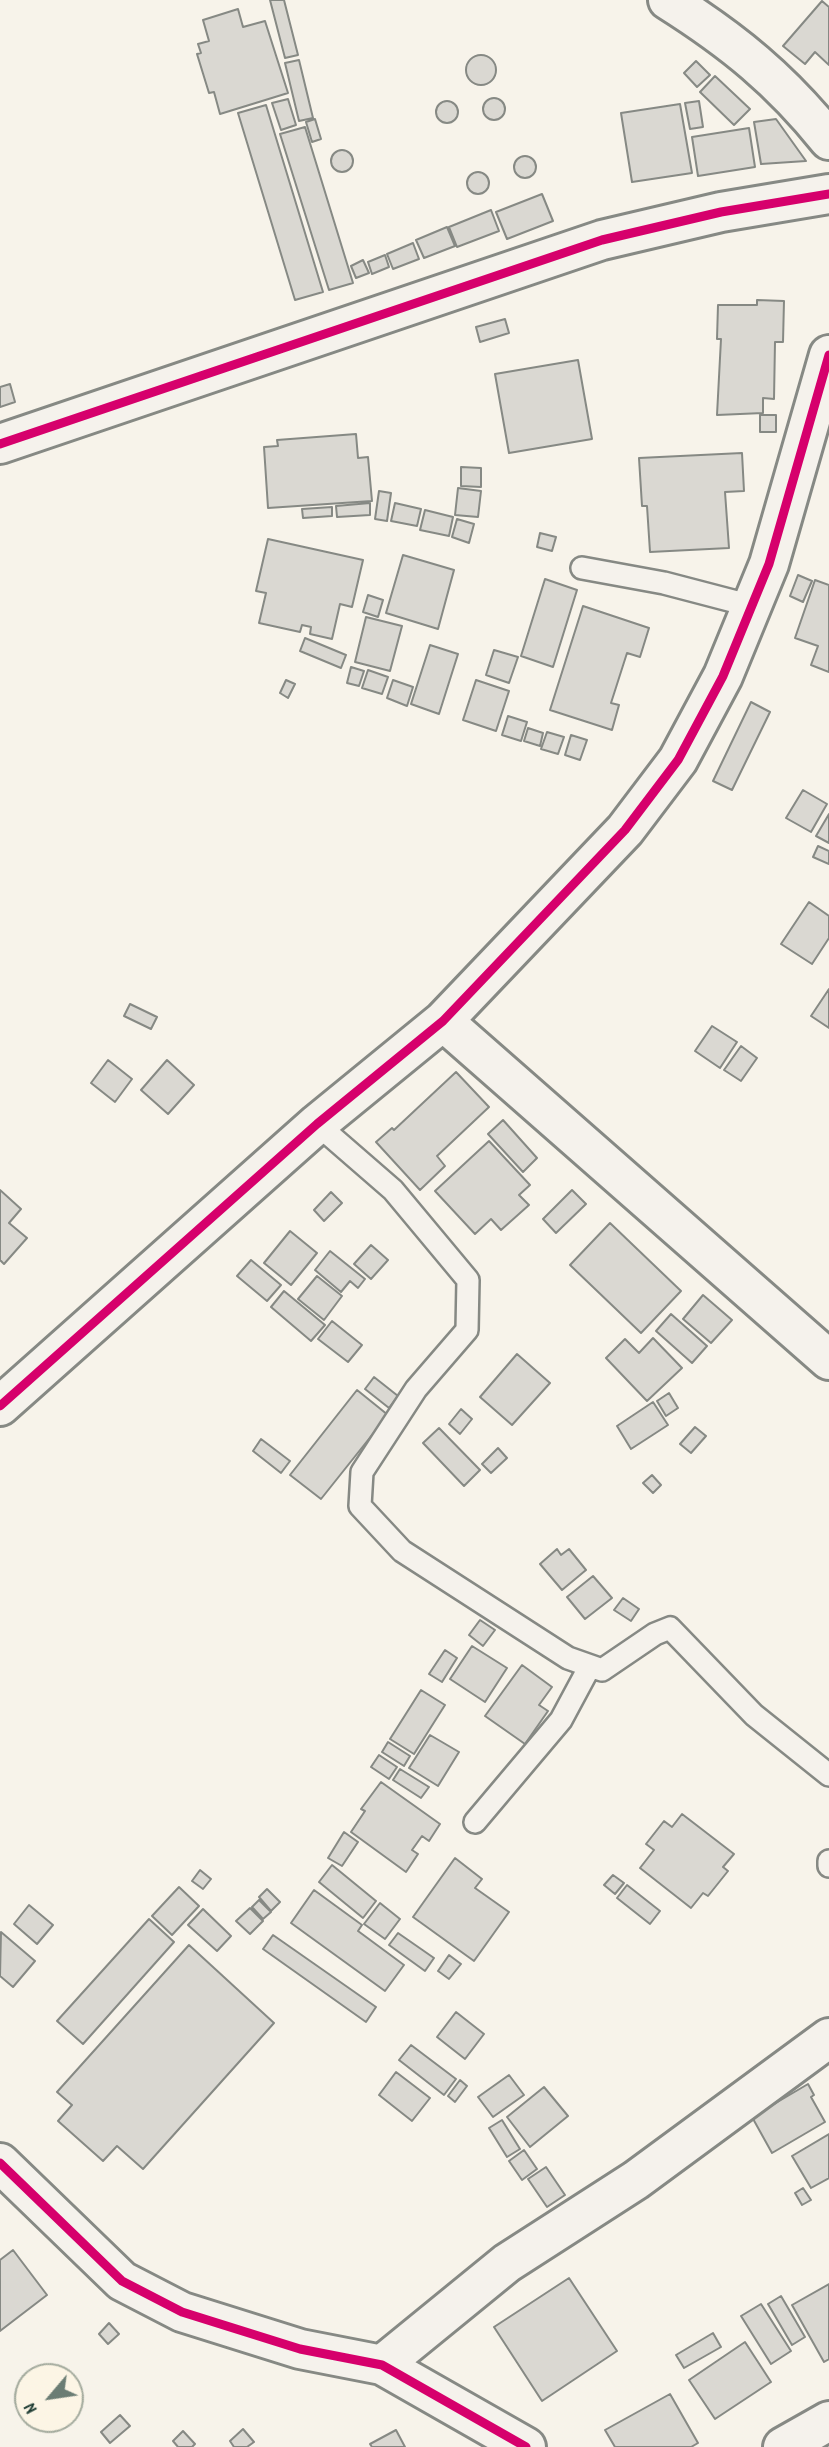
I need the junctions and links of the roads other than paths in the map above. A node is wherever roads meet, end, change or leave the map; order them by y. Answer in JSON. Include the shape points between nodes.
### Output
{"nodes":[{"id":1,"x":668,"y":0,"type":"edge"},
{"id":2,"x":823,"y":119,"type":"edge"},
{"id":3,"x":829,"y":194,"type":"edge"},
{"id":4,"x":829,"y":355,"type":"edge"},
{"id":5,"x":0,"y":444,"type":"edge"},
{"id":6,"x":582,"y":568,"type":"dead end"},
{"id":7,"x":752,"y":606,"type":"junction"},
{"id":8,"x":443,"y":1021,"type":"junction"},
{"id":9,"x":317,"y":1124,"type":"junction"},
{"id":10,"x":829,"y":1360,"type":"edge"},
{"id":11,"x":0,"y":1406,"type":"edge"},
{"id":12,"x":590,"y":1666,"type":"junction"},
{"id":13,"x":829,"y":1775,"type":"edge"},
{"id":14,"x":475,"y":1822,"type":"dead end"},
{"id":15,"x":829,"y":2038,"type":"edge"},
{"id":16,"x":0,"y":2163,"type":"edge"},
{"id":17,"x":382,"y":2365,"type":"junction"},
{"id":18,"x":829,"y":2421,"type":"edge"},
{"id":19,"x":526,"y":2447,"type":"edge"},
{"id":20,"x":783,"y":2447,"type":"edge"}],
"edges":[{"from":1,"to":2,"type":"street","via":[[713,29]]},
{"from":3,"to":5,"type":"street","via":[[721,212],[601,240]]},
{"from":4,"to":7,"type":"street","via":[[769,564]]},
{"from":6,"to":7,"type":"lane"},
{"from":7,"to":8,"type":"street","via":[[723,676],[678,760],[625,830]]},
{"from":8,"to":9,"type":"street"},
{"from":8,"to":10,"type":"street"},
{"from":9,"to":11,"type":"street"},
{"from":9,"to":12,"type":"lane","via":[[393,1190],[468,1280],[467,1330],[416,1389],[362,1472],[360,1506],[402,1551],[568,1658]]},
{"from":12,"to":13,"type":"lane","via":[[602,1670],[670,1628],[754,1715]]},
{"from":12,"to":14,"type":"lane","via":[[561,1720]]},
{"from":15,"to":17,"type":"street","via":[[636,2180],[507,2263]]},
{"from":16,"to":17,"type":"street","via":[[122,2281],[182,2312],[300,2348]]},
{"from":17,"to":19,"type":"street"},
{"from":18,"to":20,"type":"street"}]}
